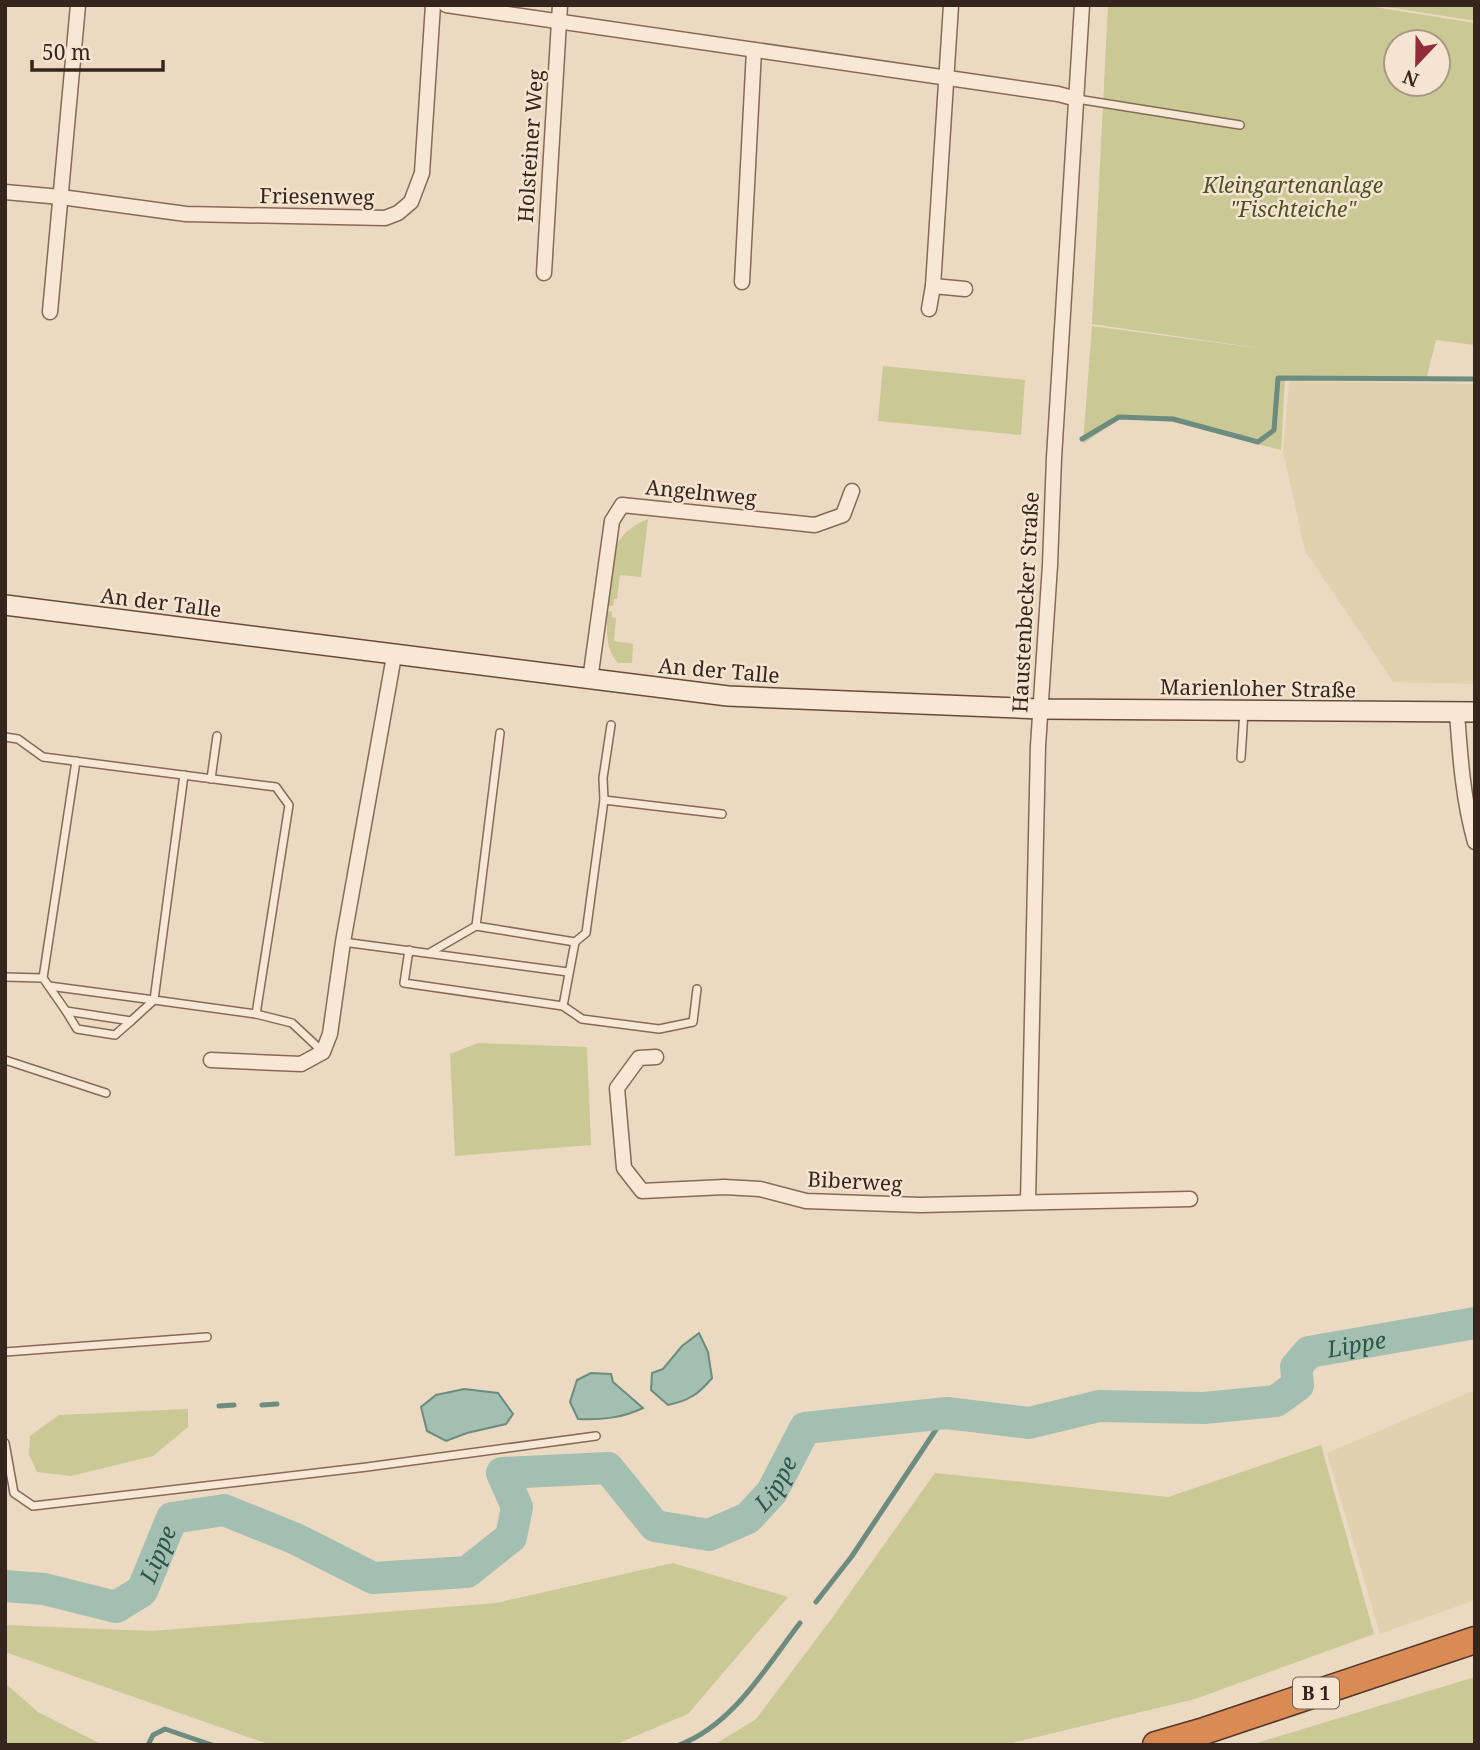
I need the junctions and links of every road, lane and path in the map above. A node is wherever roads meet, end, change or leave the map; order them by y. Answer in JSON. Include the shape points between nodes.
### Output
{"nodes":[{"id":1,"x":78,"y":5,"type":"edge"},
{"id":2,"x":433,"y":5,"type":"edge"},
{"id":3,"x":446,"y":5,"type":"edge"},
{"id":4,"x":560,"y":5,"type":"edge"},
{"id":5,"x":951,"y":5,"type":"edge"},
{"id":6,"x":1082,"y":5,"type":"edge"},
{"id":7,"x":559,"y":21,"type":"junction"},
{"id":8,"x":754,"y":50,"type":"junction"},
{"id":9,"x":947,"y":77,"type":"junction"},
{"id":10,"x":1077,"y":99,"type":"junction"},
{"id":11,"x":1240,"y":125,"type":"dead end"},
{"id":12,"x":5,"y":192,"type":"edge"},
{"id":13,"x":61,"y":197,"type":"junction"},
{"id":14,"x":544,"y":273,"type":"dead end"},
{"id":15,"x":742,"y":282,"type":"dead end"},
{"id":16,"x":933,"y":286,"type":"junction"},
{"id":17,"x":965,"y":289,"type":"dead end"},
{"id":18,"x":929,"y":309,"type":"dead end"},
{"id":19,"x":50,"y":312,"type":"dead end"},
{"id":20,"x":852,"y":491,"type":"dead end"},
{"id":21,"x":5,"y":605,"type":"edge"},
{"id":22,"x":394,"y":656,"type":"junction"},
{"id":23,"x":590,"y":680,"type":"junction"},
{"id":24,"x":1040,"y":709,"type":"junction"},
{"id":25,"x":1244,"y":710,"type":"junction"},
{"id":26,"x":1466,"y":712,"type":"edge"},
{"id":27,"x":611,"y":725,"type":"dead end"},
{"id":28,"x":500,"y":733,"type":"dead end"},
{"id":29,"x":218,"y":736,"type":"dead end"},
{"id":30,"x":5,"y":737,"type":"edge"},
{"id":31,"x":1241,"y":758,"type":"dead end"},
{"id":32,"x":76,"y":761,"type":"junction"},
{"id":33,"x":184,"y":775,"type":"junction"},
{"id":34,"x":211,"y":779,"type":"junction"},
{"id":35,"x":604,"y":800,"type":"junction"},
{"id":36,"x":722,"y":814,"type":"dead end"},
{"id":37,"x":1475,"y":842,"type":"edge"},
{"id":38,"x":476,"y":926,"type":"junction"},
{"id":39,"x":343,"y":942,"type":"junction"},
{"id":40,"x":575,"y":942,"type":"junction"},
{"id":41,"x":409,"y":950,"type":"junction"},
{"id":42,"x":430,"y":953,"type":"junction"},
{"id":43,"x":568,"y":972,"type":"junction"},
{"id":44,"x":5,"y":977,"type":"edge"},
{"id":45,"x":43,"y":978,"type":"junction"},
{"id":46,"x":48,"y":986,"type":"junction"},
{"id":47,"x":698,"y":989,"type":"dead end"},
{"id":48,"x":154,"y":1000,"type":"junction"},
{"id":49,"x":563,"y":1006,"type":"junction"},
{"id":50,"x":66,"y":1011,"type":"junction"},
{"id":51,"x":256,"y":1014,"type":"junction"},
{"id":52,"x":131,"y":1021,"type":"junction"},
{"id":53,"x":323,"y":1052,"type":"junction"},
{"id":54,"x":656,"y":1057,"type":"dead end"},
{"id":55,"x":5,"y":1060,"type":"edge"},
{"id":56,"x":211,"y":1060,"type":"dead end"},
{"id":57,"x":106,"y":1093,"type":"dead end"},
{"id":58,"x":1190,"y":1199,"type":"dead end"},
{"id":59,"x":1028,"y":1202,"type":"junction"},
{"id":60,"x":207,"y":1337,"type":"dead end"},
{"id":61,"x":5,"y":1352,"type":"edge"},
{"id":62,"x":596,"y":1436,"type":"dead end"},
{"id":63,"x":5,"y":1443,"type":"edge"},
{"id":64,"x":1475,"y":1640,"type":"edge"},
{"id":65,"x":1156,"y":1745,"type":"edge"}],
"edges":[{"from":1,"to":13,"type":"street"},
{"from":2,"to":13,"type":"street","name":"Friesenweg","via":[[422,173],[411,202],[398,213],[385,218],[186,214]]},
{"from":3,"to":7,"type":"street"},
{"from":4,"to":7,"type":"street","name":"Holsteiner Weg"},
{"from":5,"to":9,"type":"street"},
{"from":6,"to":10,"type":"street","name":"Haustenbecker Straße"},
{"from":7,"to":8,"type":"street"},
{"from":7,"to":14,"type":"street","name":"Holsteiner Weg"},
{"from":8,"to":9,"type":"street"},
{"from":8,"to":15,"type":"street"},
{"from":9,"to":10,"type":"street"},
{"from":9,"to":16,"type":"street"},
{"from":10,"to":11,"type":"lane"},
{"from":10,"to":24,"type":"street","name":"Haustenbecker Straße"},
{"from":12,"to":13,"type":"street","name":"Friesenweg"},
{"from":13,"to":19,"type":"street"},
{"from":16,"to":17,"type":"street"},
{"from":16,"to":18,"type":"street"},
{"from":20,"to":23,"type":"street","name":"Angelnweg","via":[[843,515],[815,525],[622,505],[612,521]]},
{"from":21,"to":22,"type":"street","name":"An der Talle"},
{"from":22,"to":23,"type":"street","name":"An der Talle"},
{"from":22,"to":39,"type":"street"},
{"from":23,"to":24,"type":"street","name":"An der Talle","via":[[728,696]]},
{"from":24,"to":25,"type":"street","name":"Marienloher Straße"},
{"from":24,"to":59,"type":"street","name":"Haustenbecker Straße"},
{"from":25,"to":26,"type":"street","name":"Marienloher Straße"},
{"from":25,"to":31,"type":"lane"},
{"from":26,"to":37,"type":"street","via":[[1461,760]]},
{"from":27,"to":35,"type":"lane"},
{"from":28,"to":38,"type":"lane"},
{"from":29,"to":34,"type":"lane"},
{"from":30,"to":32,"type":"lane","via":[[18,739],[43,757]]},
{"from":32,"to":33,"type":"lane"},
{"from":32,"to":45,"type":"lane"},
{"from":33,"to":34,"type":"lane"},
{"from":33,"to":48,"type":"lane"},
{"from":34,"to":51,"type":"lane","via":[[276,787],[289,805]]},
{"from":35,"to":36,"type":"lane"},
{"from":35,"to":40,"type":"lane","via":[[586,933]]},
{"from":38,"to":40,"type":"lane"},
{"from":38,"to":42,"type":"lane"},
{"from":39,"to":41,"type":"lane"},
{"from":39,"to":53,"type":"street","via":[[330,1034]]},
{"from":40,"to":43,"type":"lane"},
{"from":41,"to":42,"type":"lane"},
{"from":41,"to":49,"type":"lane","via":[[404,983]]},
{"from":42,"to":43,"type":"lane"},
{"from":43,"to":49,"type":"lane"},
{"from":44,"to":45,"type":"lane"},
{"from":45,"to":46,"type":"lane"},
{"from":46,"to":48,"type":"lane"},
{"from":46,"to":50,"type":"lane"},
{"from":47,"to":49,"type":"lane","via":[[693,1022],[659,1028],[582,1019]]},
{"from":48,"to":51,"type":"lane"},
{"from":48,"to":52,"type":"lane"},
{"from":50,"to":52,"type":"lane"},
{"from":50,"to":52,"type":"lane","via":[[77,1029],[116,1035]]},
{"from":51,"to":53,"type":"lane","via":[[292,1023]]},
{"from":53,"to":56,"type":"street","via":[[301,1064]]},
{"from":54,"to":59,"type":"street","name":"Biberweg","via":[[639,1058],[617,1088],[624,1168],[642,1191],[724,1186],[760,1189],[806,1201]]},
{"from":55,"to":57,"type":"lane"},
{"from":58,"to":59,"type":"street","name":"Biberweg"},
{"from":60,"to":61,"type":"lane"},
{"from":62,"to":63,"type":"lane","via":[[33,1506],[14,1493]]},
{"from":64,"to":65,"type":"highway","number":"B 1"}]}
